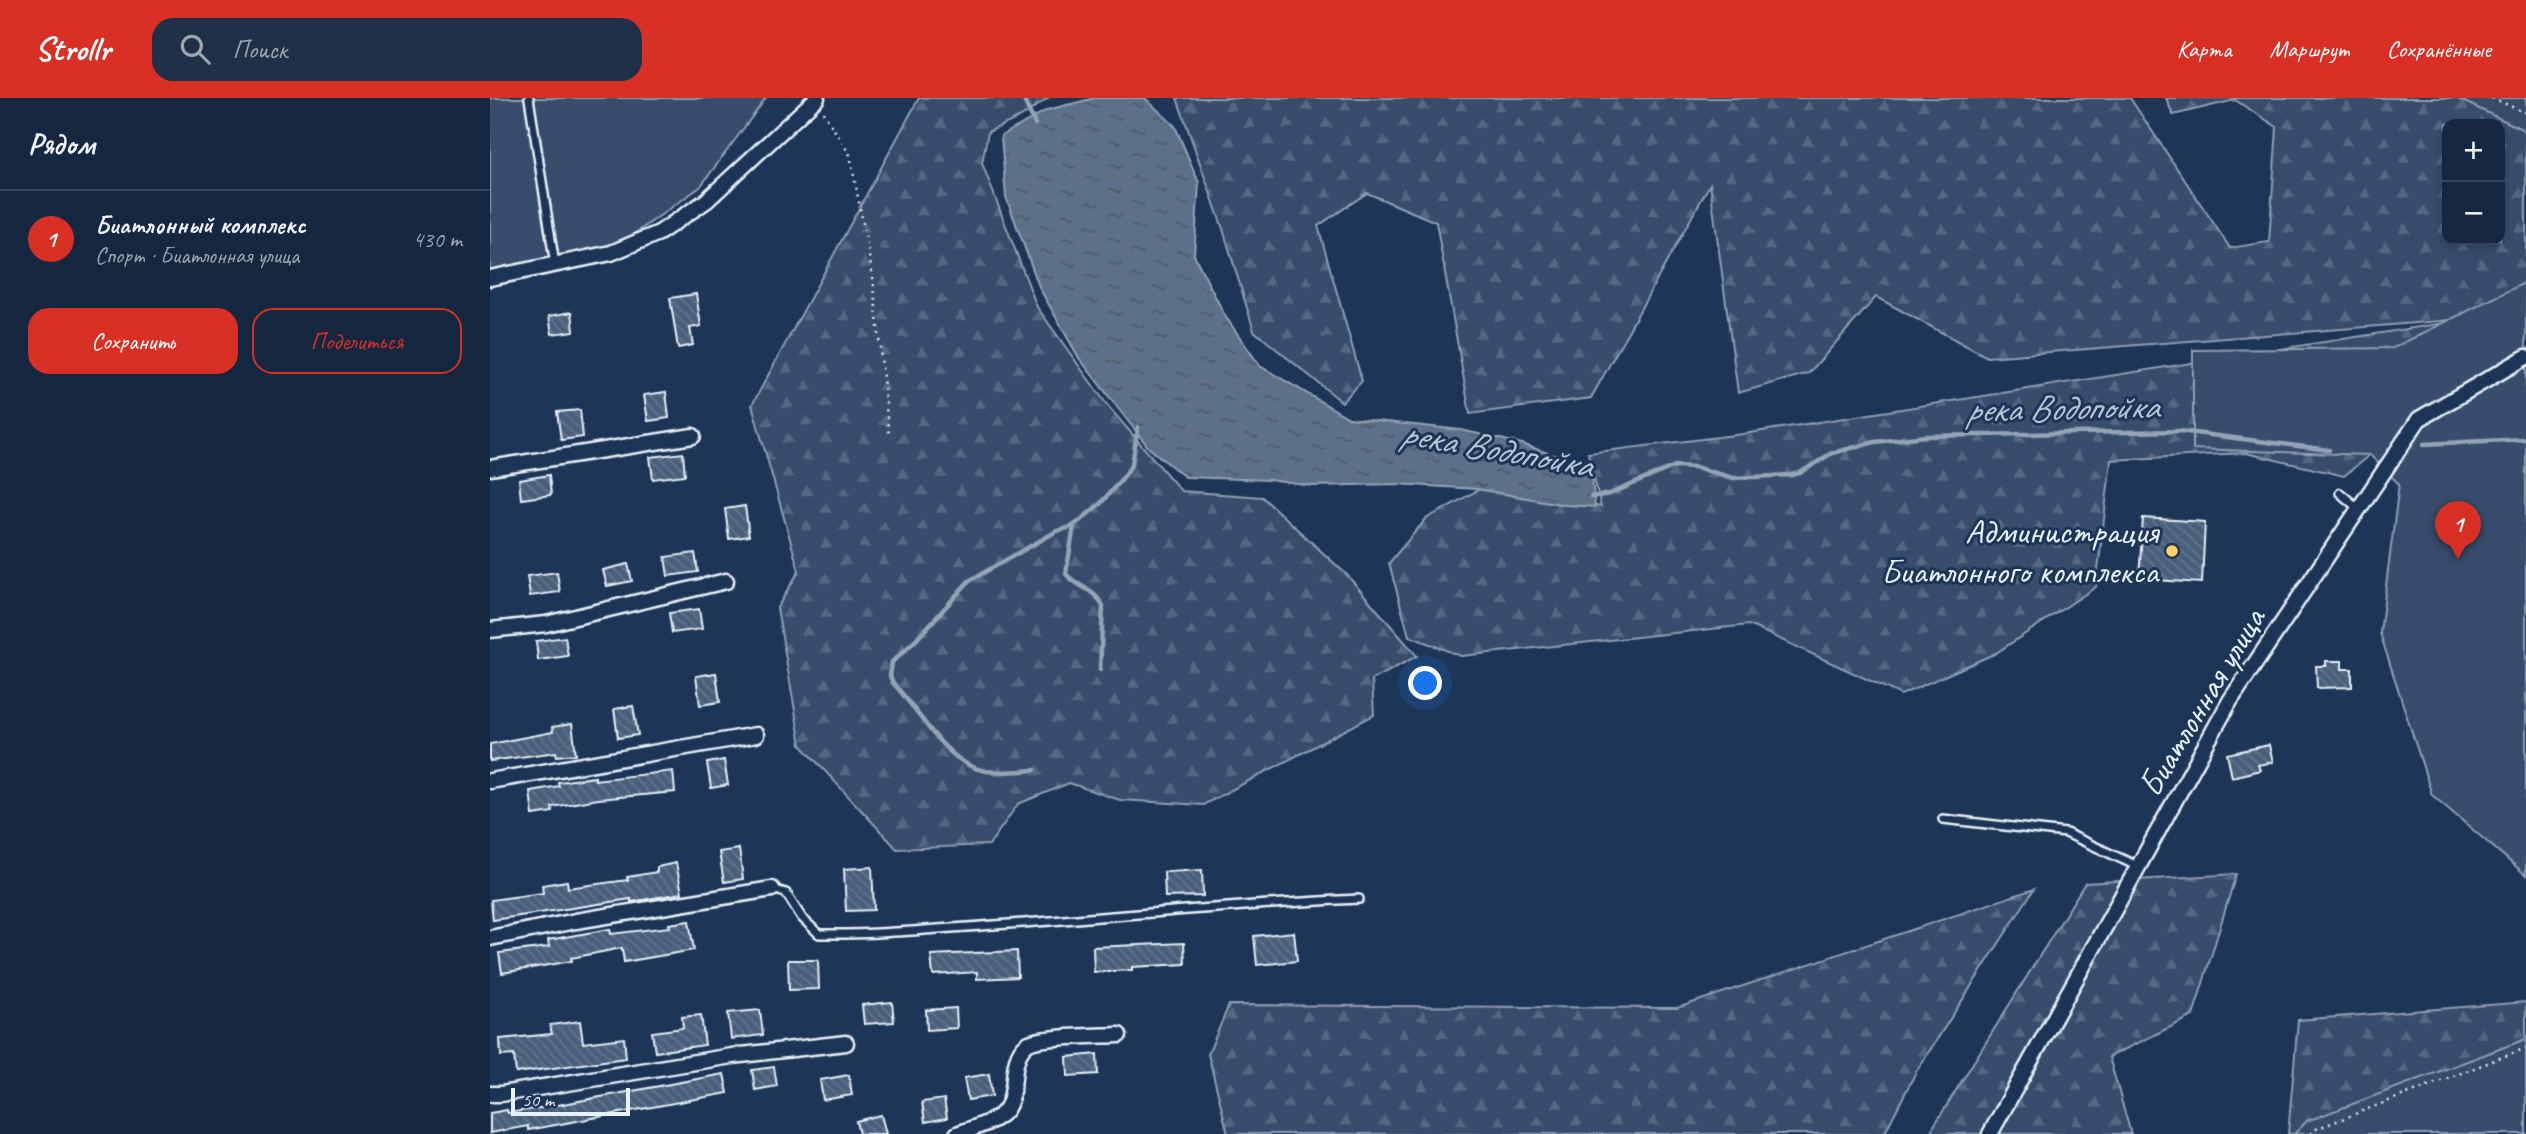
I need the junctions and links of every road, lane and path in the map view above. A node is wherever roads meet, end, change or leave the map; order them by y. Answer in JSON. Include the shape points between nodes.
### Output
{"nodes":[{"id":1,"x":529,"y":98,"type":"edge"},
{"id":2,"x":2492,"y":98,"type":"edge"},
{"id":3,"x":816,"y":99,"type":"edge"},
{"id":4,"x":2526,"y":113,"type":"edge"},
{"id":5,"x":555,"y":265,"type":"junction"},
{"id":6,"x":490,"y":278,"type":"edge"},
{"id":7,"x":2526,"y":357,"type":"edge"},
{"id":8,"x":693,"y":436,"type":"dead end"},
{"id":9,"x":889,"y":437,"type":"dead end"},
{"id":10,"x":490,"y":468,"type":"edge"},
{"id":11,"x":2340,"y":493,"type":"dead end"},
{"id":12,"x":2359,"y":510,"type":"junction"},
{"id":13,"x":726,"y":581,"type":"dead end"},
{"id":14,"x":490,"y":630,"type":"edge"},
{"id":15,"x":756,"y":735,"type":"dead end"},
{"id":16,"x":490,"y":781,"type":"edge"},
{"id":17,"x":1943,"y":819,"type":"dead end"},
{"id":18,"x":2137,"y":866,"type":"junction"},
{"id":19,"x":772,"y":889,"type":"joint"},
{"id":20,"x":1359,"y":899,"type":"dead end"},
{"id":21,"x":490,"y":938,"type":"edge"},
{"id":22,"x":1119,"y":1035,"type":"dead end"},
{"id":23,"x":846,"y":1043,"type":"dead end"},
{"id":24,"x":2526,"y":1048,"type":"edge"},
{"id":25,"x":490,"y":1094,"type":"edge"},
{"id":26,"x":957,"y":1134,"type":"edge"},
{"id":27,"x":1990,"y":1134,"type":"edge"},
{"id":28,"x":2311,"y":1134,"type":"edge"}],
"edges":[{"from":1,"to":5,"type":"lane"},
{"from":2,"to":4,"type":"path"},
{"from":3,"to":5,"type":"street","via":[[706,201],[659,233],[611,253]]},
{"from":3,"to":9,"type":"path","via":[[850,155],[873,277]]},
{"from":5,"to":6,"type":"street"},
{"from":7,"to":12,"type":"street","name":"Биатлонная улица","via":[[2418,419]]},
{"from":8,"to":10,"type":"street"},
{"from":11,"to":12,"type":"lane"},
{"from":12,"to":18,"type":"street","name":"Биатлонная улица","via":[[2230,701]]},
{"from":13,"to":14,"type":"street","via":[[546,624]]},
{"from":15,"to":16,"type":"street"},
{"from":17,"to":18,"type":"lane","via":[[2066,833]]},
{"from":18,"to":27,"type":"street","name":"Биатлонная улица"},
{"from":19,"to":20,"type":"lane","via":[[786,893],[802,918],[819,933],[851,934]]},
{"from":19,"to":21,"type":"street"},
{"from":22,"to":26,"type":"street","via":[[1028,1043],[1018,1056],[1010,1103],[999,1117]]},
{"from":23,"to":25,"type":"street"},
{"from":24,"to":28,"type":"path"}]}
